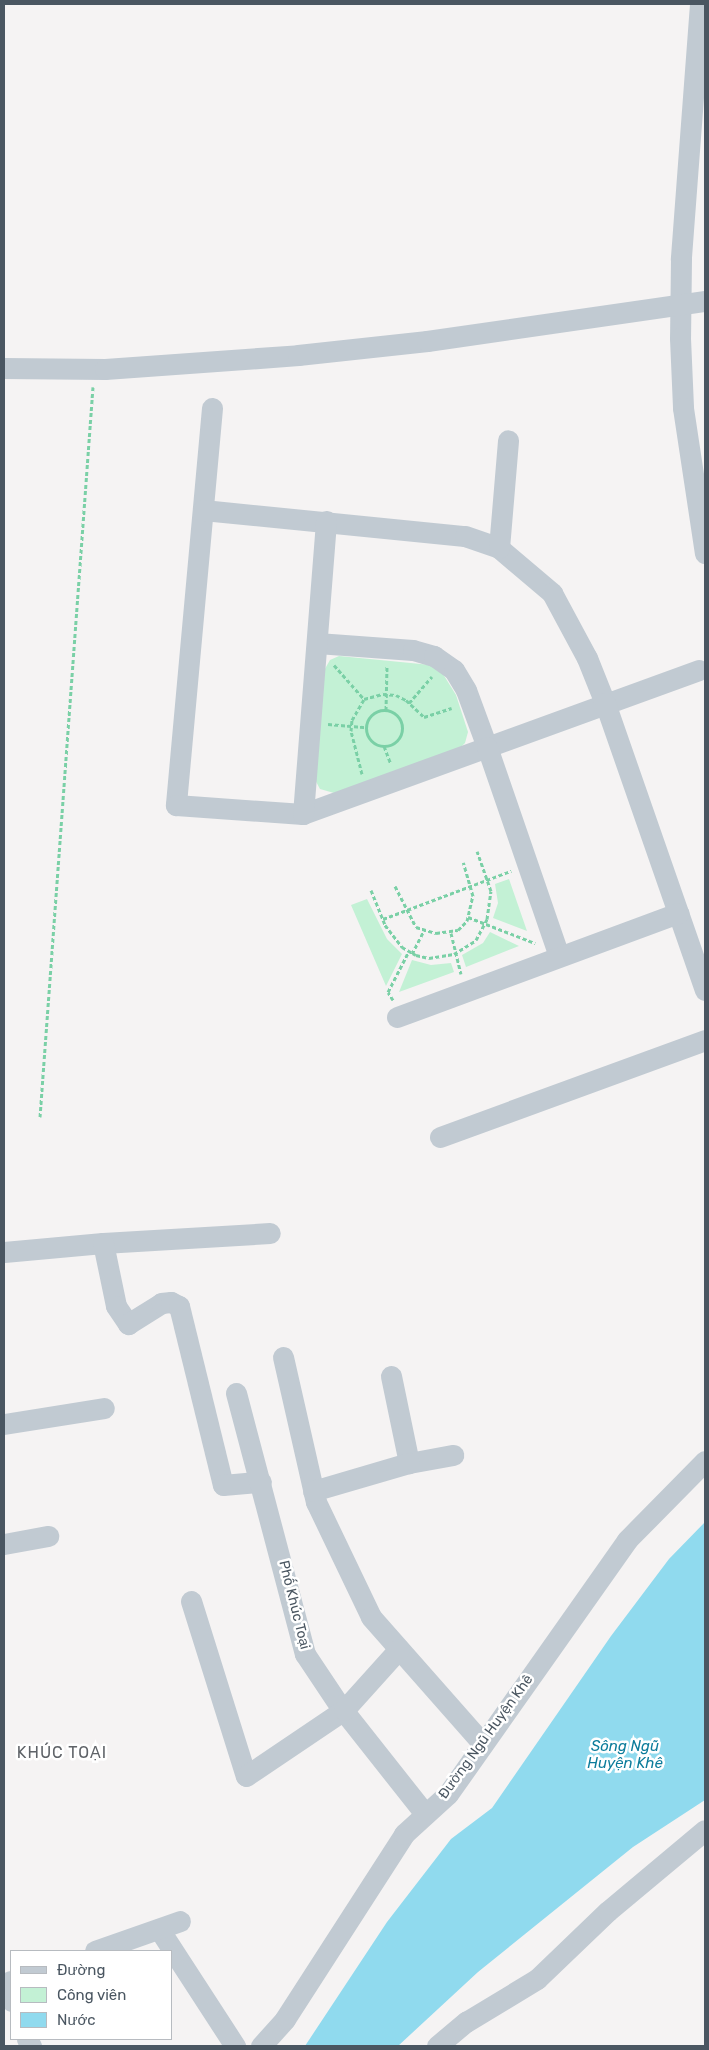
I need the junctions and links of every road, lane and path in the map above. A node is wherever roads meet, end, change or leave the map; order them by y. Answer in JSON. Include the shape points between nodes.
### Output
{"nodes":[{"id":1,"x":700,"y":4,"type":"edge"},
{"id":2,"x":705,"y":301,"type":"edge"},
{"id":3,"x":680,"y":304,"type":"junction"},
{"id":4,"x":4,"y":368,"type":"edge"},
{"id":5,"x":94,"y":369,"type":"junction"},
{"id":6,"x":212,"y":408,"type":"dead end"},
{"id":7,"x":508,"y":440,"type":"dead end"},
{"id":8,"x":203,"y":510,"type":"junction"},
{"id":9,"x":326,"y":521,"type":"junction"},
{"id":10,"x":499,"y":548,"type":"junction"},
{"id":11,"x":705,"y":553,"type":"edge"},
{"id":12,"x":316,"y":643,"type":"junction"},
{"id":13,"x":387,"y":663,"type":"dead end"},
{"id":14,"x":334,"y":665,"type":"dead end"},
{"id":15,"x":699,"y":670,"type":"dead end"},
{"id":16,"x":433,"y":676,"type":"dead end"},
{"id":17,"x":386,"y":694,"type":"junction"},
{"id":18,"x":364,"y":699,"type":"junction"},
{"id":19,"x":409,"y":703,"type":"junction"},
{"id":20,"x":605,"y":703,"type":"junction"},
{"id":21,"x":452,"y":708,"type":"dead end"},
{"id":22,"x":386,"y":710,"type":"junction"},
{"id":23,"x":322,"y":723,"type":"dead end"},
{"id":24,"x":352,"y":726,"type":"junction"},
{"id":25,"x":366,"y":727,"type":"junction"},
{"id":26,"x":384,"y":746,"type":"junction"},
{"id":27,"x":487,"y":747,"type":"junction"},
{"id":28,"x":392,"y":766,"type":"dead end"},
{"id":29,"x":362,"y":776,"type":"dead end"},
{"id":30,"x":303,"y":814,"type":"junction"},
{"id":31,"x":477,"y":851,"type":"dead end"},
{"id":32,"x":463,"y":862,"type":"dead end"},
{"id":33,"x":512,"y":871,"type":"dead end"},
{"id":34,"x":486,"y":880,"type":"junction"},
{"id":35,"x":472,"y":885,"type":"junction"},
{"id":36,"x":395,"y":886,"type":"dead end"},
{"id":37,"x":371,"y":890,"type":"dead end"},
{"id":38,"x":406,"y":910,"type":"junction"},
{"id":39,"x":678,"y":913,"type":"junction"},
{"id":40,"x":468,"y":917,"type":"junction"},
{"id":41,"x":383,"y":919,"type":"junction"},
{"id":42,"x":486,"y":923,"type":"junction"},
{"id":43,"x":424,"y":930,"type":"junction"},
{"id":44,"x":450,"y":933,"type":"junction"},
{"id":45,"x":535,"y":943,"type":"dead end"},
{"id":46,"x":411,"y":952,"type":"junction"},
{"id":47,"x":454,"y":954,"type":"junction"},
{"id":48,"x":559,"y":956,"type":"junction"},
{"id":49,"x":462,"y":977,"type":"dead end"},
{"id":50,"x":705,"y":990,"type":"edge"},
{"id":51,"x":396,"y":1010,"type":"joint"},
{"id":52,"x":705,"y":1040,"type":"edge"},
{"id":53,"x":40,"y":1117,"type":"dead end"},
{"id":54,"x":440,"y":1137,"type":"dead end"},
{"id":55,"x":270,"y":1233,"type":"dead end"},
{"id":56,"x":104,"y":1243,"type":"junction"},
{"id":57,"x":4,"y":1252,"type":"edge"},
{"id":58,"x":283,"y":1357,"type":"dead end"},
{"id":59,"x":391,"y":1376,"type":"dead end"},
{"id":60,"x":236,"y":1393,"type":"dead end"},
{"id":61,"x":104,"y":1408,"type":"dead end"},
{"id":62,"x":4,"y":1424,"type":"edge"},
{"id":63,"x":453,"y":1455,"type":"dead end"},
{"id":64,"x":705,"y":1461,"type":"edge"},
{"id":65,"x":409,"y":1463,"type":"junction"},
{"id":66,"x":261,"y":1482,"type":"junction"},
{"id":67,"x":313,"y":1491,"type":"junction"},
{"id":68,"x":48,"y":1536,"type":"dead end"},
{"id":69,"x":4,"y":1544,"type":"edge"},
{"id":70,"x":191,"y":1601,"type":"dead end"},
{"id":71,"x":399,"y":1649,"type":"junction"},
{"id":72,"x":344,"y":1710,"type":"junction"},
{"id":73,"x":483,"y":1744,"type":"junction"},
{"id":74,"x":425,"y":1814,"type":"junction"},
{"id":75,"x":705,"y":1830,"type":"edge"},
{"id":76,"x":180,"y":1921,"type":"dead end"},
{"id":77,"x":159,"y":1928,"type":"junction"},
{"id":78,"x":98,"y":1950,"type":"edge"},
{"id":79,"x":10,"y":1981,"type":"edge"},
{"id":80,"x":10,"y":1999,"type":"edge"},
{"id":81,"x":447,"y":2042,"type":"edge"},
{"id":82,"x":235,"y":2046,"type":"edge"},
{"id":83,"x":261,"y":2046,"type":"edge"}],
"edges":[{"from":1,"to":3,"type":"street","via":[[680,258]]},
{"from":2,"to":3,"type":"street"},
{"from":3,"to":5,"type":"street","via":[[379,347]]},
{"from":3,"to":11,"type":"street","via":[[683,408]]},
{"from":4,"to":5,"type":"street"},
{"from":5,"to":53,"type":"path"},
{"from":6,"to":8,"type":"street"},
{"from":7,"to":10,"type":"street"},
{"from":8,"to":9,"type":"street"},
{"from":8,"to":30,"type":"street","via":[[176,805]]},
{"from":9,"to":10,"type":"street","via":[[439,531]]},
{"from":9,"to":12,"type":"street"},
{"from":10,"to":20,"type":"street","via":[[552,593],[569,620]]},
{"from":12,"to":27,"type":"street","via":[[413,650],[434,656],[454,670],[466,690]]},
{"from":12,"to":30,"type":"street"},
{"from":13,"to":17,"type":"path"},
{"from":14,"to":18,"type":"path"},
{"from":15,"to":20,"type":"street"},
{"from":16,"to":19,"type":"path"},
{"from":17,"to":18,"type":"path"},
{"from":17,"to":19,"type":"path"},
{"from":17,"to":22,"type":"path"},
{"from":18,"to":24,"type":"path"},
{"from":19,"to":21,"type":"path","via":[[424,718]]},
{"from":20,"to":27,"type":"street"},
{"from":20,"to":39,"type":"street"},
{"from":22,"to":25,"type":"path","via":[[370,716]]},
{"from":22,"to":26,"type":"path","via":[[396,715],[402,726],[398,738]]},
{"from":23,"to":24,"type":"path"},
{"from":24,"to":25,"type":"path"},
{"from":24,"to":29,"type":"path","via":[[352,744]]},
{"from":25,"to":26,"type":"path","via":[[372,741]]},
{"from":26,"to":28,"type":"path"},
{"from":27,"to":30,"type":"street"},
{"from":27,"to":48,"type":"street"},
{"from":31,"to":34,"type":"path"},
{"from":32,"to":35,"type":"path"},
{"from":33,"to":34,"type":"path"},
{"from":34,"to":35,"type":"path"},
{"from":34,"to":42,"type":"path","via":[[491,902]]},
{"from":35,"to":38,"type":"path"},
{"from":35,"to":40,"type":"path"},
{"from":36,"to":38,"type":"path"},
{"from":37,"to":41,"type":"path"},
{"from":38,"to":41,"type":"path"},
{"from":38,"to":43,"type":"path","via":[[416,927]]},
{"from":39,"to":48,"type":"street"},
{"from":39,"to":50,"type":"street"},
{"from":40,"to":42,"type":"path"},
{"from":40,"to":44,"type":"path","via":[[458,930]]},
{"from":41,"to":46,"type":"path","via":[[391,936]]},
{"from":42,"to":45,"type":"path"},
{"from":42,"to":47,"type":"path","via":[[476,940]]},
{"from":43,"to":44,"type":"path"},
{"from":43,"to":46,"type":"path"},
{"from":44,"to":47,"type":"path"},
{"from":46,"to":47,"type":"path","via":[[429,958]]},
{"from":46,"to":51,"type":"path","via":[[388,992]]},
{"from":47,"to":49,"type":"path"},
{"from":48,"to":51,"type":"street"},
{"from":52,"to":54,"type":"street"},
{"from":55,"to":56,"type":"street"},
{"from":56,"to":57,"type":"street"},
{"from":56,"to":66,"type":"street","via":[[116,1306],[128,1324],[161,1303],[171,1302],[179,1306],[223,1485]]},
{"from":58,"to":67,"type":"street"},
{"from":59,"to":65,"type":"street"},
{"from":60,"to":66,"type":"street","name":"Phố Khúc Toại"},
{"from":61,"to":62,"type":"street"},
{"from":63,"to":65,"type":"street"},
{"from":64,"to":73,"type":"street","name":"Đường Ngũ Huyện Khê","via":[[627,1540]]},
{"from":65,"to":67,"type":"street"},
{"from":66,"to":72,"type":"street","name":"Phố Khúc Toại","via":[[305,1654]]},
{"from":67,"to":71,"type":"street","via":[[371,1617]]},
{"from":68,"to":69,"type":"street"},
{"from":70,"to":72,"type":"street","via":[[246,1776]]},
{"from":71,"to":72,"type":"street"},
{"from":71,"to":73,"type":"street"},
{"from":72,"to":74,"type":"street","name":"Phố Khúc Toại"},
{"from":73,"to":74,"type":"street","name":"Đường Ngũ Huyện Khê","via":[[448,1794]]},
{"from":74,"to":83,"type":"street","name":"Đường Ngũ Huyện Khê","via":[[404,1834],[285,2020]]},
{"from":75,"to":81,"type":"street","via":[[608,1912],[537,1979]]},
{"from":76,"to":77,"type":"street"},
{"from":77,"to":78,"type":"street"},
{"from":77,"to":82,"type":"street"},
{"from":79,"to":80,"type":"street","via":[[4,1984]]}]}
